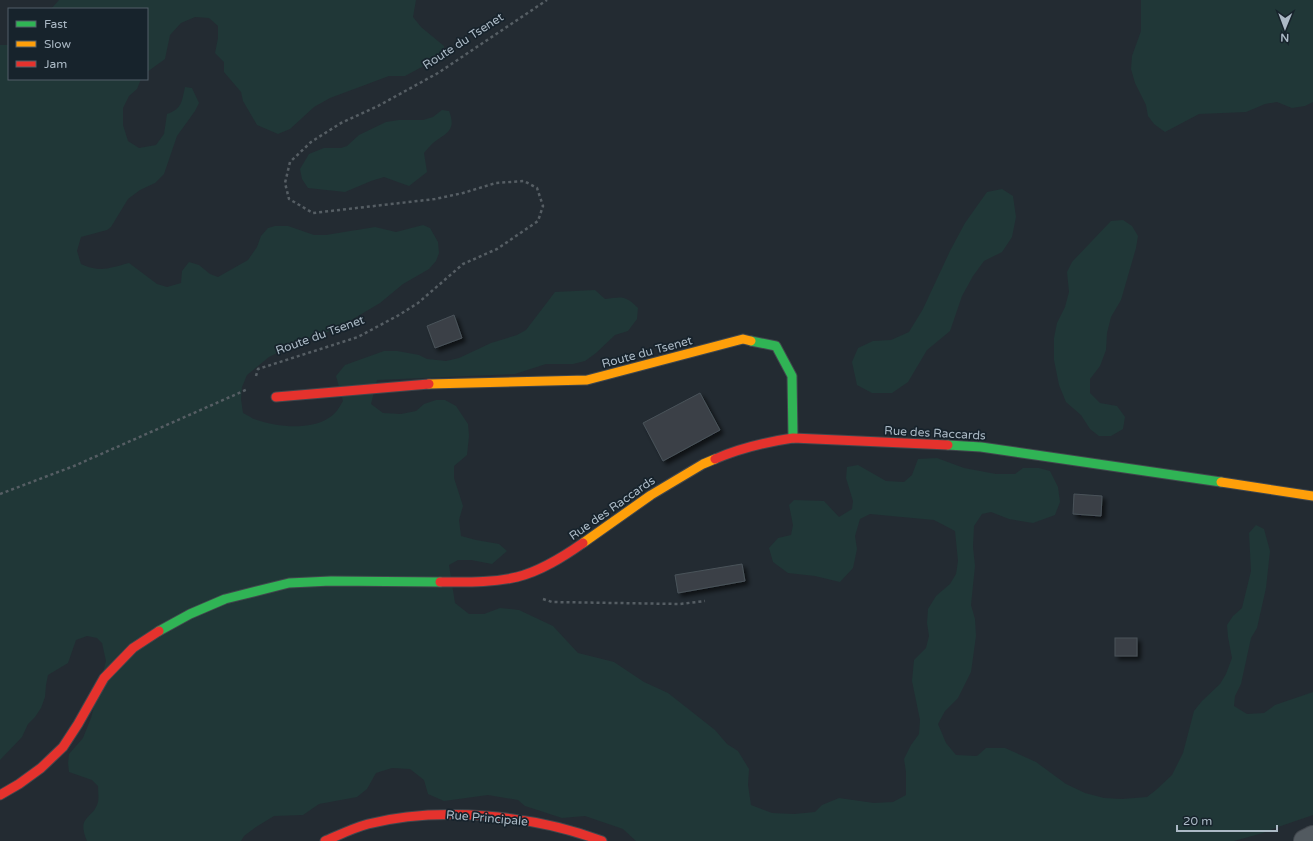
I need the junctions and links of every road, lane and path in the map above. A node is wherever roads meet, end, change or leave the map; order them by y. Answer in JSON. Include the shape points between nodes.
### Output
{"nodes":[{"id":1,"x":547,"y":0,"type":"edge"},
{"id":2,"x":252,"y":387,"type":"junction"},
{"id":3,"x":276,"y":397,"type":"joint"},
{"id":4,"x":793,"y":438,"type":"junction"},
{"id":5,"x":0,"y":494,"type":"edge"},
{"id":6,"x":1313,"y":496,"type":"edge"},
{"id":7,"x":517,"y":577,"type":"junction"},
{"id":8,"x":705,"y":601,"type":"dead end"},
{"id":9,"x":0,"y":795,"type":"edge"},
{"id":10,"x":1313,"y":837,"type":"edge"},
{"id":11,"x":325,"y":841,"type":"edge"},
{"id":12,"x":602,"y":841,"type":"edge"},
{"id":13,"x":1304,"y":841,"type":"edge"}],
"edges":[{"from":1,"to":2,"type":"path","name":"Route du Tsenet","via":[[438,73],[341,123],[311,142],[290,162],[285,183],[289,199],[313,214],[435,199],[496,183],[524,181],[537,188],[543,206],[538,221],[497,250],[463,264],[400,315],[358,337],[258,369]]},
{"from":2,"to":3,"type":"path","via":[[260,394]]},
{"from":2,"to":5,"type":"path","via":[[74,466]]},
{"from":3,"to":4,"type":"street","name":"Route du Tsenet","via":[[425,384],[587,380],[743,339],[776,346],[792,376]]},
{"from":4,"to":6,"type":"street","name":"Rue des Raccards","via":[[981,447]]},
{"from":4,"to":7,"type":"street","name":"Rue des Raccards","via":[[770,441],[734,451],[703,464],[651,495],[560,558]]},
{"from":7,"to":8,"type":"path","via":[[526,594],[552,602],[680,604]]},
{"from":7,"to":9,"type":"street","name":"Rue des Raccards","via":[[479,582],[289,583],[226,599],[190,614],[133,648],[104,678],[63,747],[41,768]]},
{"from":10,"to":13,"type":"street"},
{"from":11,"to":12,"type":"street","name":"Rue Principale","via":[[367,825],[400,818],[464,814],[552,825]]}]}
